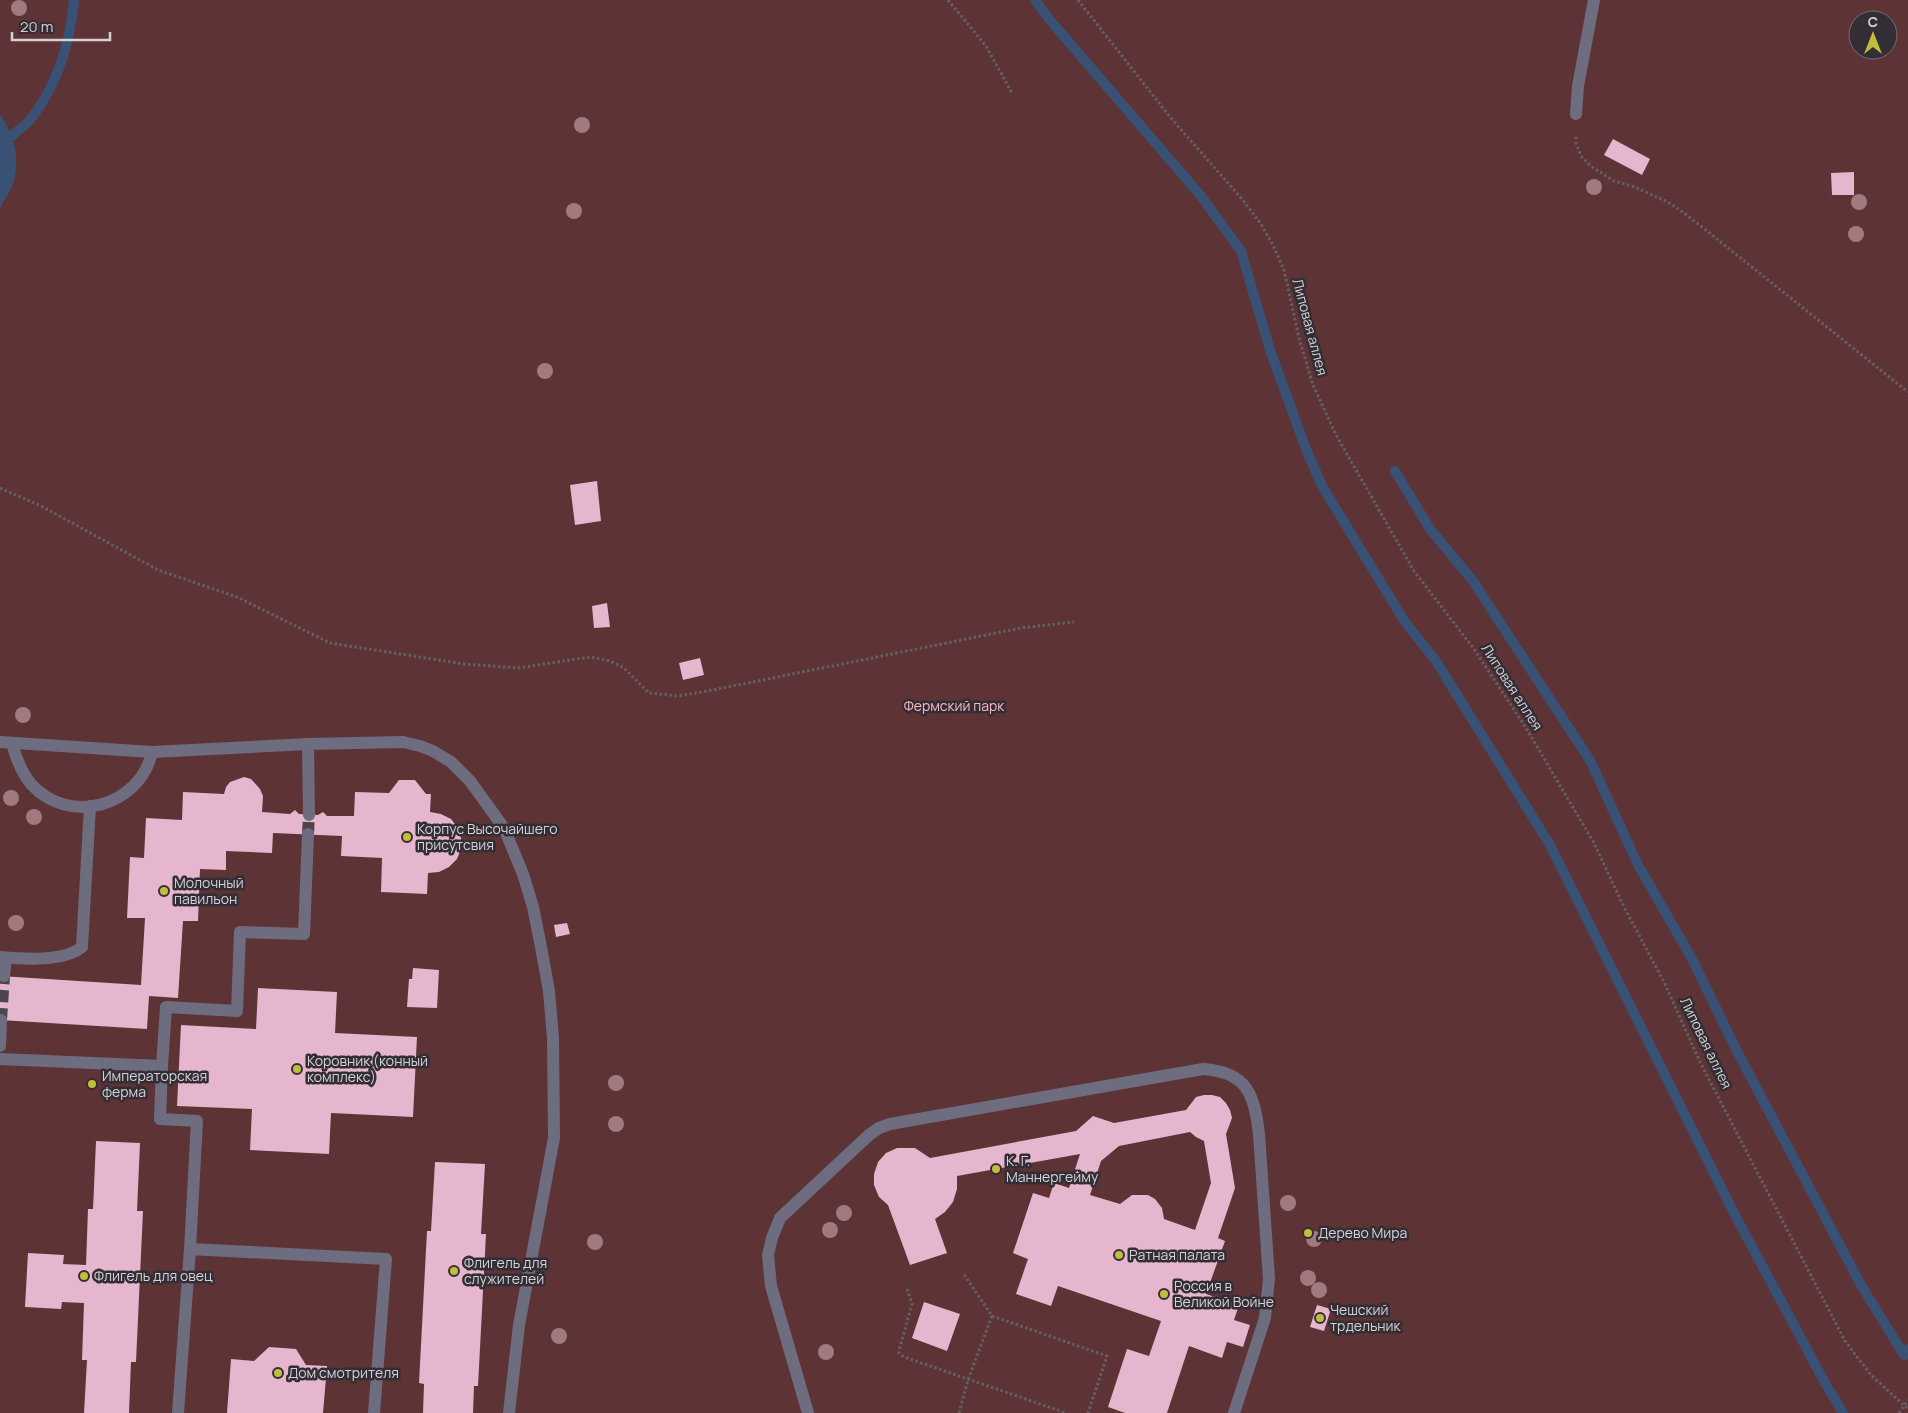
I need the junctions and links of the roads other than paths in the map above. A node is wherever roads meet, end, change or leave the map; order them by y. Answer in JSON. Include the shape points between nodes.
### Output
{"nodes":[{"id":1,"x":1594,"y":0,"type":"edge"},
{"id":2,"x":1576,"y":114,"type":"road end"},
{"id":3,"x":6,"y":742,"type":"edge"},
{"id":4,"x":308,"y":744,"type":"junction"},
{"id":5,"x":152,"y":752,"type":"junction"},
{"id":6,"x":90,"y":806,"type":"junction"},
{"id":7,"x":309,"y":815,"type":"tunnel mouth"},
{"id":8,"x":308,"y":834,"type":"tunnel mouth"},
{"id":9,"x":3,"y":957,"type":"edge"},
{"id":10,"x":4,"y":976,"type":"dead end"},
{"id":11,"x":2,"y":1020,"type":"dead end"},
{"id":12,"x":0,"y":1046,"type":"edge"},
{"id":13,"x":0,"y":1059,"type":"edge"},
{"id":14,"x":162,"y":1066,"type":"junction"},
{"id":15,"x":190,"y":1249,"type":"junction"},
{"id":16,"x":178,"y":1413,"type":"edge"},
{"id":17,"x":374,"y":1413,"type":"edge"},
{"id":18,"x":509,"y":1413,"type":"edge"},
{"id":19,"x":808,"y":1413,"type":"edge"},
{"id":20,"x":1234,"y":1413,"type":"edge"}],
"edges":[{"from":1,"to":2,"type":"lane"},
{"from":3,"to":5,"type":"lane"},
{"from":3,"to":6,"type":"lane","via":[[22,771],[44,795],[58,803]]},
{"from":4,"to":5,"type":"lane"},
{"from":4,"to":7,"type":"lane"},
{"from":4,"to":18,"type":"lane","via":[[403,742],[433,751],[451,762],[470,781],[504,828],[530,899],[549,991],[554,1138],[519,1325]]},
{"from":5,"to":6,"type":"lane","via":[[142,777],[132,789],[105,804]]},
{"from":6,"to":9,"type":"lane","via":[[82,947],[62,957]]},
{"from":8,"to":14,"type":"lane","via":[[304,934],[240,932],[237,1010],[166,1007]]},
{"from":9,"to":10,"type":"lane"},
{"from":11,"to":12,"type":"lane"},
{"from":13,"to":14,"type":"lane"},
{"from":14,"to":15,"type":"lane","via":[[160,1119],[197,1121]]},
{"from":15,"to":16,"type":"lane"},
{"from":15,"to":17,"type":"lane","via":[[386,1259]]},
{"from":19,"to":20,"type":"lane","via":[[771,1286],[768,1255],[780,1218],[869,1135],[890,1124],[1203,1069],[1220,1070],[1244,1085],[1256,1110],[1259,1134],[1267,1297],[1265,1318]]}]}
